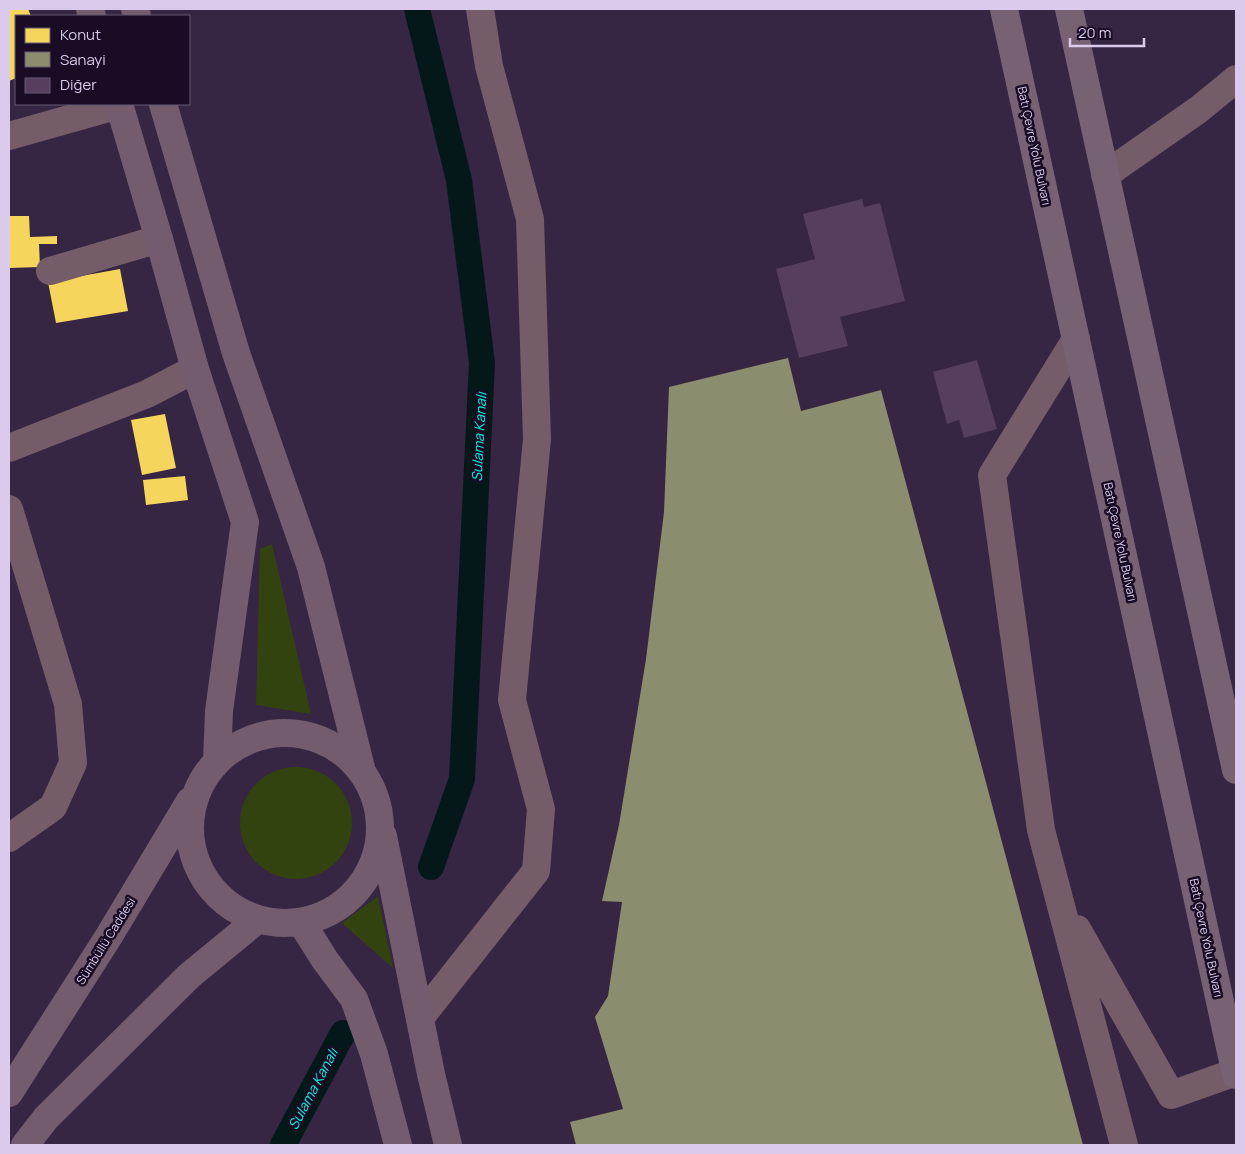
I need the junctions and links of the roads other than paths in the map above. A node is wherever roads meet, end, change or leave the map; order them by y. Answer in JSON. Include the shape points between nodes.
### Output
{"nodes":[{"id":1,"x":480,"y":9,"type":"edge"},
{"id":2,"x":1004,"y":9,"type":"edge"},
{"id":3,"x":1069,"y":9,"type":"edge"},
{"id":4,"x":1236,"y":79,"type":"edge"},
{"id":5,"x":116,"y":105,"type":"edge"},
{"id":6,"x":119,"y":105,"type":"edge"},
{"id":7,"x":163,"y":105,"type":"edge"},
{"id":8,"x":9,"y":136,"type":"edge"},
{"id":9,"x":1105,"y":175,"type":"junction"},
{"id":10,"x":159,"y":239,"type":"junction"},
{"id":11,"x":50,"y":271,"type":"dead end"},
{"id":12,"x":1076,"y":339,"type":"junction"},
{"id":13,"x":195,"y":369,"type":"junction"},
{"id":14,"x":9,"y":448,"type":"edge"},
{"id":15,"x":9,"y":511,"type":"edge"},
{"id":16,"x":217,"y":760,"type":"junction"},
{"id":17,"x":360,"y":768,"type":"junction"},
{"id":18,"x":1236,"y":770,"type":"edge"},
{"id":19,"x":198,"y":787,"type":"junction"},
{"id":20,"x":381,"y":829,"type":"junction"},
{"id":21,"x":9,"y":838,"type":"edge"},
{"id":22,"x":1059,"y":897,"type":"junction"},
{"id":23,"x":257,"y":920,"type":"junction"},
{"id":24,"x":301,"y":922,"type":"junction"},
{"id":25,"x":420,"y":1018,"type":"junction"},
{"id":26,"x":1236,"y":1074,"type":"edge"},
{"id":27,"x":9,"y":1093,"type":"edge"},
{"id":28,"x":25,"y":1145,"type":"edge"},
{"id":29,"x":398,"y":1145,"type":"edge"},
{"id":30,"x":448,"y":1145,"type":"edge"},
{"id":31,"x":1124,"y":1145,"type":"edge"}],
"edges":[{"from":1,"to":25,"type":"street","via":[[489,66],[530,219],[537,438],[512,700],[542,809],[536,871]]},
{"from":2,"to":12,"type":"highway","name":"Batı Çevre Yolu Bulvarı"},
{"from":3,"to":9,"type":"highway"},
{"from":4,"to":9,"type":"street","via":[[1198,110]]},
{"from":5,"to":8,"type":"street"},
{"from":6,"to":10,"type":"main road"},
{"from":7,"to":17,"type":"main road","via":[[236,353],[310,567]]},
{"from":9,"to":18,"type":"highway"},
{"from":10,"to":11,"type":"street"},
{"from":10,"to":13,"type":"main road"},
{"from":12,"to":22,"type":"street","via":[[992,475],[1041,830]]},
{"from":12,"to":26,"type":"highway","name":"Batı Çevre Yolu Bulvarı"},
{"from":13,"to":14,"type":"street","via":[[147,394]]},
{"from":13,"to":16,"type":"main road","via":[[245,522],[218,711]]},
{"from":15,"to":21,"type":"street","via":[[68,704],[73,763],[53,806]]},
{"from":16,"to":17,"type":"main road","via":[[244,741],[275,732],[307,734],[337,747]]},
{"from":16,"to":19,"type":"main road","name":"Sümbüllü Caddesi"},
{"from":17,"to":20,"type":"main road","via":[[376,797]]},
{"from":19,"to":23,"type":"main road","via":[[190,819],[192,851],[202,874],[228,905]]},
{"from":19,"to":27,"type":"main road","name":"Sümbüllü Caddesi","via":[[109,936]]},
{"from":20,"to":24,"type":"main road","via":[[377,858],[364,884],[343,905],[318,918]]},
{"from":20,"to":25,"type":"main road"},
{"from":22,"to":26,"type":"street","via":[[1171,1095]]},
{"from":22,"to":31,"type":"street"},
{"from":23,"to":24,"type":"main road","via":[[289,924]]},
{"from":23,"to":28,"type":"main road","via":[[189,976],[46,1118]]},
{"from":24,"to":29,"type":"main road","via":[[354,999],[374,1054]]},
{"from":25,"to":30,"type":"main road"}]}
